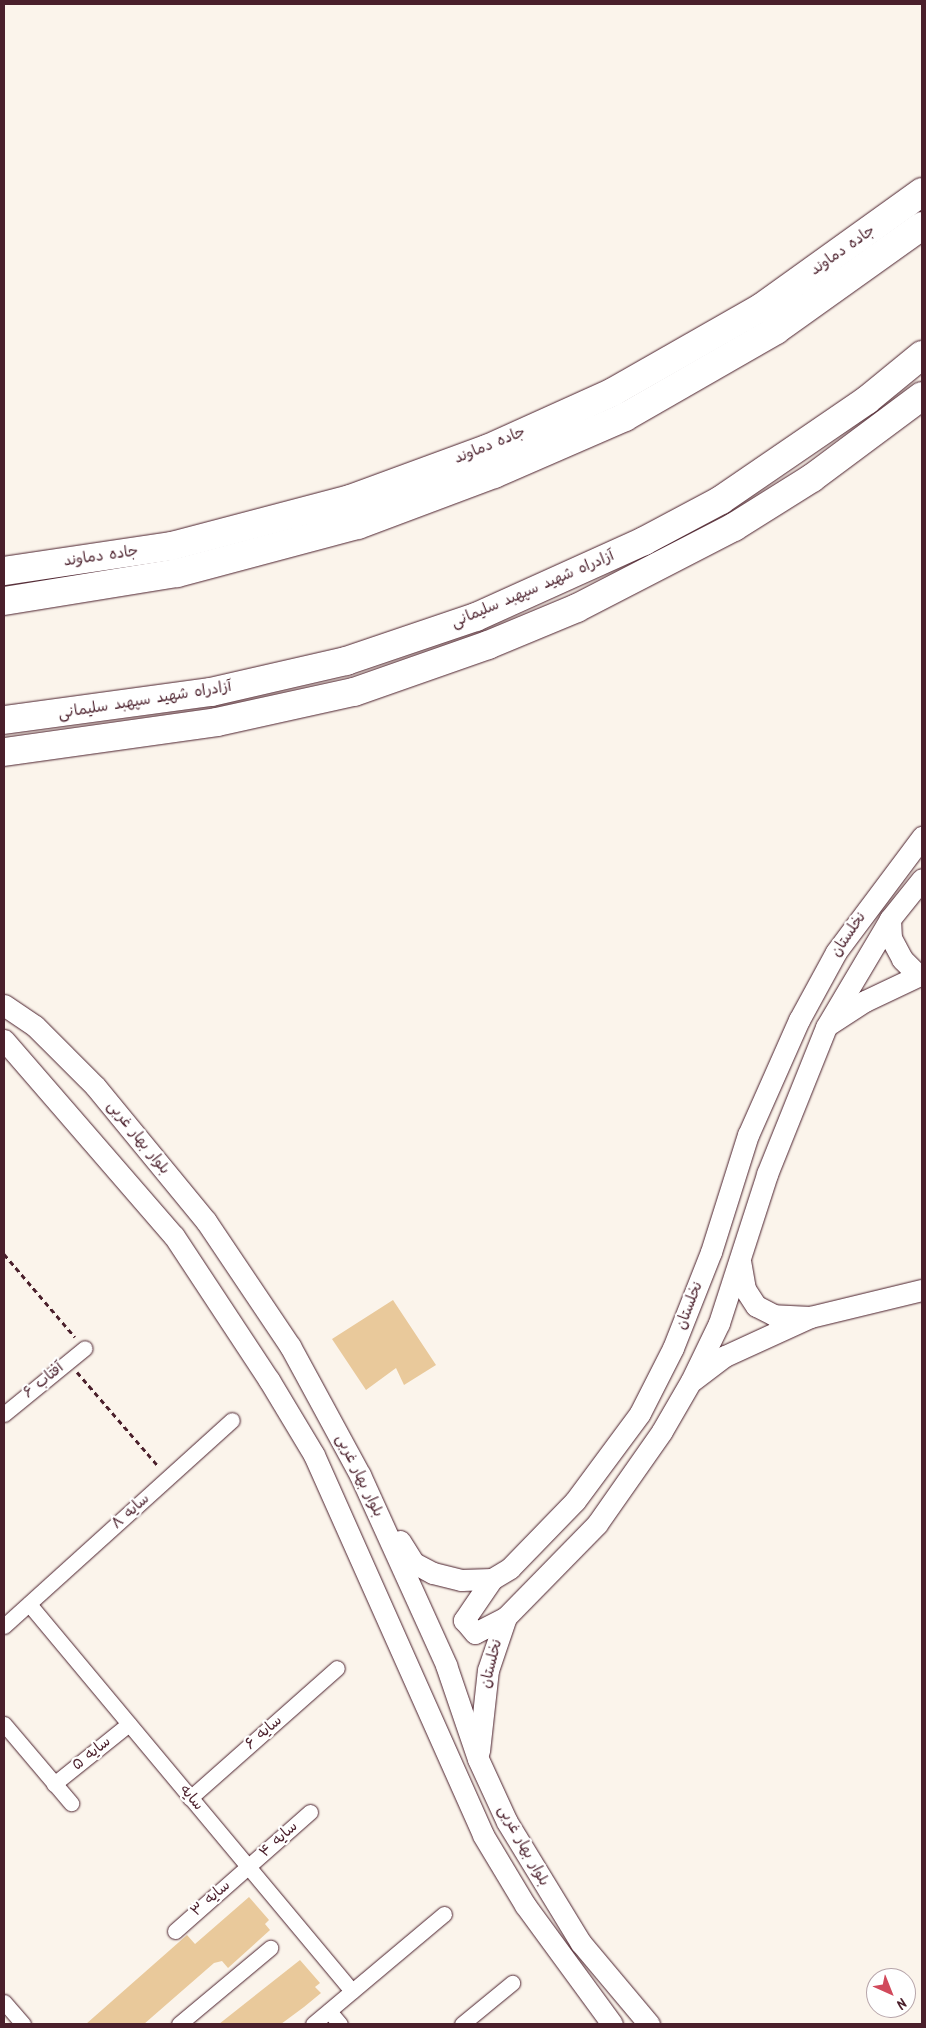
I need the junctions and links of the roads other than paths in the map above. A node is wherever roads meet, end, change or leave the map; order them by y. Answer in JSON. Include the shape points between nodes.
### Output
{"nodes":[{"id":1,"x":922,"y":192,"type":"edge"},
{"id":2,"x":922,"y":226,"type":"edge"},
{"id":3,"x":922,"y":355,"type":"edge"},
{"id":4,"x":922,"y":396,"type":"edge"},
{"id":5,"x":4,"y":571,"type":"edge"},
{"id":6,"x":4,"y":601,"type":"edge"},
{"id":7,"x":4,"y":720,"type":"edge"},
{"id":8,"x":4,"y":752,"type":"edge"},
{"id":9,"x":922,"y":838,"type":"edge"},
{"id":10,"x":922,"y":879,"type":"edge"},
{"id":11,"x":890,"y":919,"type":"junction"},
{"id":12,"x":920,"y":975,"type":"edge"},
{"id":13,"x":4,"y":1005,"type":"edge"},
{"id":14,"x":826,"y":1027,"type":"junction"},
{"id":15,"x":4,"y":1040,"type":"edge"},
{"id":16,"x":740,"y":1262,"type":"junction"},
{"id":17,"x":922,"y":1290,"type":"edge"},
{"id":18,"x":810,"y":1317,"type":"junction"},
{"id":19,"x":85,"y":1348,"type":"road end"},
{"id":20,"x":691,"y":1381,"type":"junction"},
{"id":21,"x":4,"y":1414,"type":"edge"},
{"id":22,"x":232,"y":1420,"type":"dead end"},
{"id":23,"x":360,"y":1475,"type":"junction"},
{"id":24,"x":492,"y":1580,"type":"junction"},
{"id":25,"x":29,"y":1604,"type":"junction"},
{"id":26,"x":506,"y":1617,"type":"junction"},
{"id":27,"x":4,"y":1626,"type":"edge"},
{"id":28,"x":337,"y":1668,"type":"dead end"},
{"id":29,"x":4,"y":1724,"type":"edge"},
{"id":30,"x":128,"y":1724,"type":"junction"},
{"id":31,"x":478,"y":1759,"type":"junction"},
{"id":32,"x":54,"y":1784,"type":"junction"},
{"id":33,"x":190,"y":1798,"type":"junction"},
{"id":34,"x":71,"y":1803,"type":"dead end"},
{"id":35,"x":310,"y":1812,"type":"dead end"},
{"id":36,"x":248,"y":1867,"type":"junction"},
{"id":37,"x":444,"y":1914,"type":"dead end"},
{"id":38,"x":174,"y":1932,"type":"dead end"},
{"id":39,"x":270,"y":1948,"type":"dead end"},
{"id":40,"x":512,"y":1983,"type":"dead end"},
{"id":41,"x":352,"y":1991,"type":"junction"},
{"id":42,"x":4,"y":2002,"type":"edge"},
{"id":43,"x":329,"y":2011,"type":"junction"},
{"id":44,"x":641,"y":2017,"type":"edge"},
{"id":45,"x":610,"y":2022,"type":"edge"},
{"id":46,"x":23,"y":2024,"type":"edge"},
{"id":47,"x":179,"y":2024,"type":"edge"},
{"id":48,"x":313,"y":2024,"type":"edge"},
{"id":49,"x":340,"y":2024,"type":"edge"},
{"id":50,"x":462,"y":2024,"type":"edge"}],
"edges":[{"from":1,"to":5,"type":"highway","name":"جاده دماوند","via":[[762,307],[613,392],[487,449],[350,499],[172,546]]},
{"from":2,"to":6,"type":"highway","name":"جاده دماوند","via":[[768,334],[625,416],[494,474],[358,525],[177,573]]},
{"from":3,"to":7,"type":"highway","name":"آزادراه شهید سپهبد سلیمانی","via":[[867,400],[721,500],[644,542],[476,617],[346,661],[211,692]]},
{"from":4,"to":8,"type":"highway","name":"آزادراه شهید سپهبد سلیمانی","via":[[812,478],[734,527],[585,604],[488,645],[354,692],[226,720],[84,744]]},
{"from":9,"to":24,"type":"street","name":"نخلستان","via":[[836,952],[799,1020],[748,1134],[711,1252],[673,1348],[640,1413],[575,1501],[510,1568]]},
{"from":10,"to":11,"type":"street","name":"نخلستان"},
{"from":11,"to":12,"type":"street","via":[[891,938],[902,959]]},
{"from":11,"to":14,"type":"street","name":"نخلستان"},
{"from":12,"to":14,"type":"street"},
{"from":13,"to":23,"type":"street","name":"بلوار بهار غربی","via":[[35,1026],[95,1086],[206,1221],[290,1346]]},
{"from":14,"to":16,"type":"street","name":"نخلستان","via":[[787,1118]]},
{"from":15,"to":45,"type":"street","name":"بلوار بهار غربی","via":[[174,1236],[270,1380],[314,1455],[483,1834],[524,1905]]},
{"from":16,"to":18,"type":"street","via":[[745,1289],[756,1306],[774,1315]]},
{"from":16,"to":20,"type":"street","name":"نخلستان"},
{"from":17,"to":18,"type":"street"},
{"from":18,"to":20,"type":"street","via":[[725,1356]]},
{"from":19,"to":21,"type":"street","name":"آفتاب ۶"},
{"from":20,"to":26,"type":"street","name":"نخلستان","via":[[662,1431],[596,1524]]},
{"from":22,"to":25,"type":"street","name":"سایه ۸"},
{"from":23,"to":24,"type":"street","via":[[414,1563],[461,1580]]},
{"from":23,"to":31,"type":"street","name":"بلوار بهار غربی","via":[[446,1665]]},
{"from":24,"to":26,"type":"street","name":"نخلستان","via":[[464,1620],[474,1633]]},
{"from":25,"to":27,"type":"street","name":"سایه ۸"},
{"from":25,"to":30,"type":"street","name":"سایه"},
{"from":26,"to":31,"type":"street","name":"نخلستان","via":[[488,1670]]},
{"from":28,"to":33,"type":"street","name":"سایه ۶"},
{"from":29,"to":32,"type":"street"},
{"from":30,"to":32,"type":"street","name":"سایه ۵"},
{"from":30,"to":33,"type":"street","name":"سایه"},
{"from":31,"to":44,"type":"street","name":"بلوار بهار غربی","via":[[507,1822],[547,1889]]},
{"from":32,"to":34,"type":"street"},
{"from":33,"to":36,"type":"street","name":"سایه"},
{"from":35,"to":36,"type":"street","name":"سایه ۴"},
{"from":36,"to":38,"type":"street","name":"سایه ۳"},
{"from":36,"to":41,"type":"street","name":"سایه"},
{"from":37,"to":41,"type":"street"},
{"from":39,"to":47,"type":"street"},
{"from":40,"to":50,"type":"street"},
{"from":41,"to":43,"type":"street"},
{"from":42,"to":46,"type":"street"},
{"from":43,"to":48,"type":"street"},
{"from":43,"to":49,"type":"street"}]}
